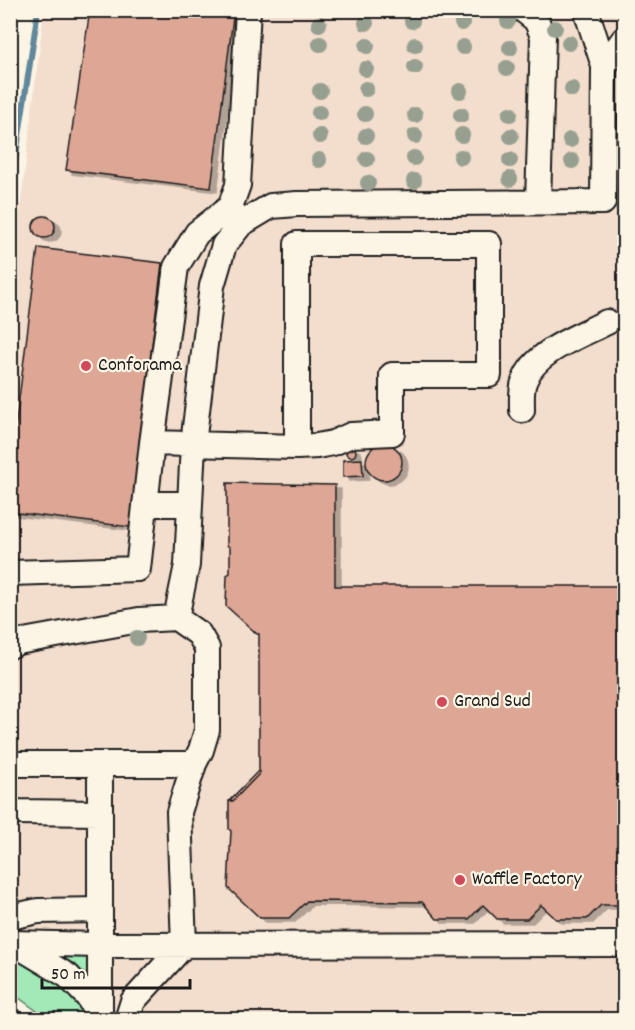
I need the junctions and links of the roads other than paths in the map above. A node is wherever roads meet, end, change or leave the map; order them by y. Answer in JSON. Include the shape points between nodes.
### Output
{"nodes":[{"id":1,"x":248,"y":10,"type":"edge"},
{"id":2,"x":523,"y":10,"type":"edge"},
{"id":3,"x":586,"y":10,"type":"edge"},
{"id":4,"x":624,"y":39,"type":"edge"},
{"id":5,"x":604,"y":66,"type":"junction"},
{"id":6,"x":538,"y":202,"type":"junction"},
{"id":7,"x":235,"y":216,"type":"junction"},
{"id":8,"x":607,"y":322,"type":"dead end"},
{"id":9,"x":522,"y":410,"type":"dead end"},
{"id":10,"x":152,"y":443,"type":"junction"},
{"id":11,"x":193,"y":444,"type":"junction"},
{"id":12,"x":297,"y":447,"type":"junction"},
{"id":13,"x":145,"y":504,"type":"junction"},
{"id":14,"x":188,"y":504,"type":"junction"},
{"id":15,"x":10,"y":573,"type":"edge"},
{"id":16,"x":176,"y":618,"type":"junction"},
{"id":17,"x":13,"y":643,"type":"edge"},
{"id":18,"x":10,"y":764,"type":"edge"},
{"id":19,"x":100,"y":764,"type":"junction"},
{"id":20,"x":194,"y":764,"type":"junction"},
{"id":21,"x":10,"y":808,"type":"edge"},
{"id":22,"x":100,"y":813,"type":"junction"},
{"id":23,"x":100,"y":910,"type":"junction"},
{"id":24,"x":10,"y":917,"type":"edge"},
{"id":25,"x":12,"y":943,"type":"edge"},
{"id":26,"x":624,"y":944,"type":"edge"},
{"id":27,"x":100,"y":945,"type":"junction"},
{"id":28,"x":184,"y":945,"type":"junction"},
{"id":29,"x":100,"y":1019,"type":"edge"},
{"id":30,"x":127,"y":1020,"type":"edge"}],
"edges":[{"from":1,"to":7,"type":"street"},
{"from":2,"to":6,"type":"street","via":[[536,20],[543,36]]},
{"from":3,"to":5,"type":"street"},
{"from":4,"to":5,"type":"street"},
{"from":5,"to":6,"type":"street","via":[[603,202]]},
{"from":6,"to":7,"type":"street","via":[[297,204]]},
{"from":7,"to":10,"type":"street","via":[[197,233],[177,267]]},
{"from":7,"to":11,"type":"street","via":[[212,286]]},
{"from":8,"to":9,"type":"street","via":[[533,364],[523,383]]},
{"from":10,"to":11,"type":"street"},
{"from":10,"to":13,"type":"street"},
{"from":11,"to":12,"type":"street"},
{"from":11,"to":14,"type":"street"},
{"from":12,"to":12,"type":"street","via":[[297,244],[489,243],[489,375],[392,375],[393,433],[351,435],[333,443]]},
{"from":13,"to":14,"type":"street"},
{"from":13,"to":15,"type":"street","via":[[138,569]]},
{"from":14,"to":16,"type":"street","via":[[187,565]]},
{"from":16,"to":17,"type":"street","via":[[139,620]]},
{"from":16,"to":20,"type":"street","via":[[199,634],[207,648],[207,730]]},
{"from":18,"to":19,"type":"street"},
{"from":19,"to":20,"type":"street"},
{"from":19,"to":22,"type":"street"},
{"from":20,"to":28,"type":"street","via":[[179,812]]},
{"from":21,"to":22,"type":"street","via":[[14,812]]},
{"from":22,"to":23,"type":"street"},
{"from":23,"to":24,"type":"street","via":[[38,911]]},
{"from":23,"to":27,"type":"street"},
{"from":25,"to":27,"type":"street"},
{"from":25,"to":29,"type":"street","via":[[68,976],[88,997]]},
{"from":26,"to":28,"type":"street"},
{"from":27,"to":28,"type":"street"},
{"from":27,"to":29,"type":"street"},
{"from":28,"to":30,"type":"street","via":[[133,1001]]}]}
